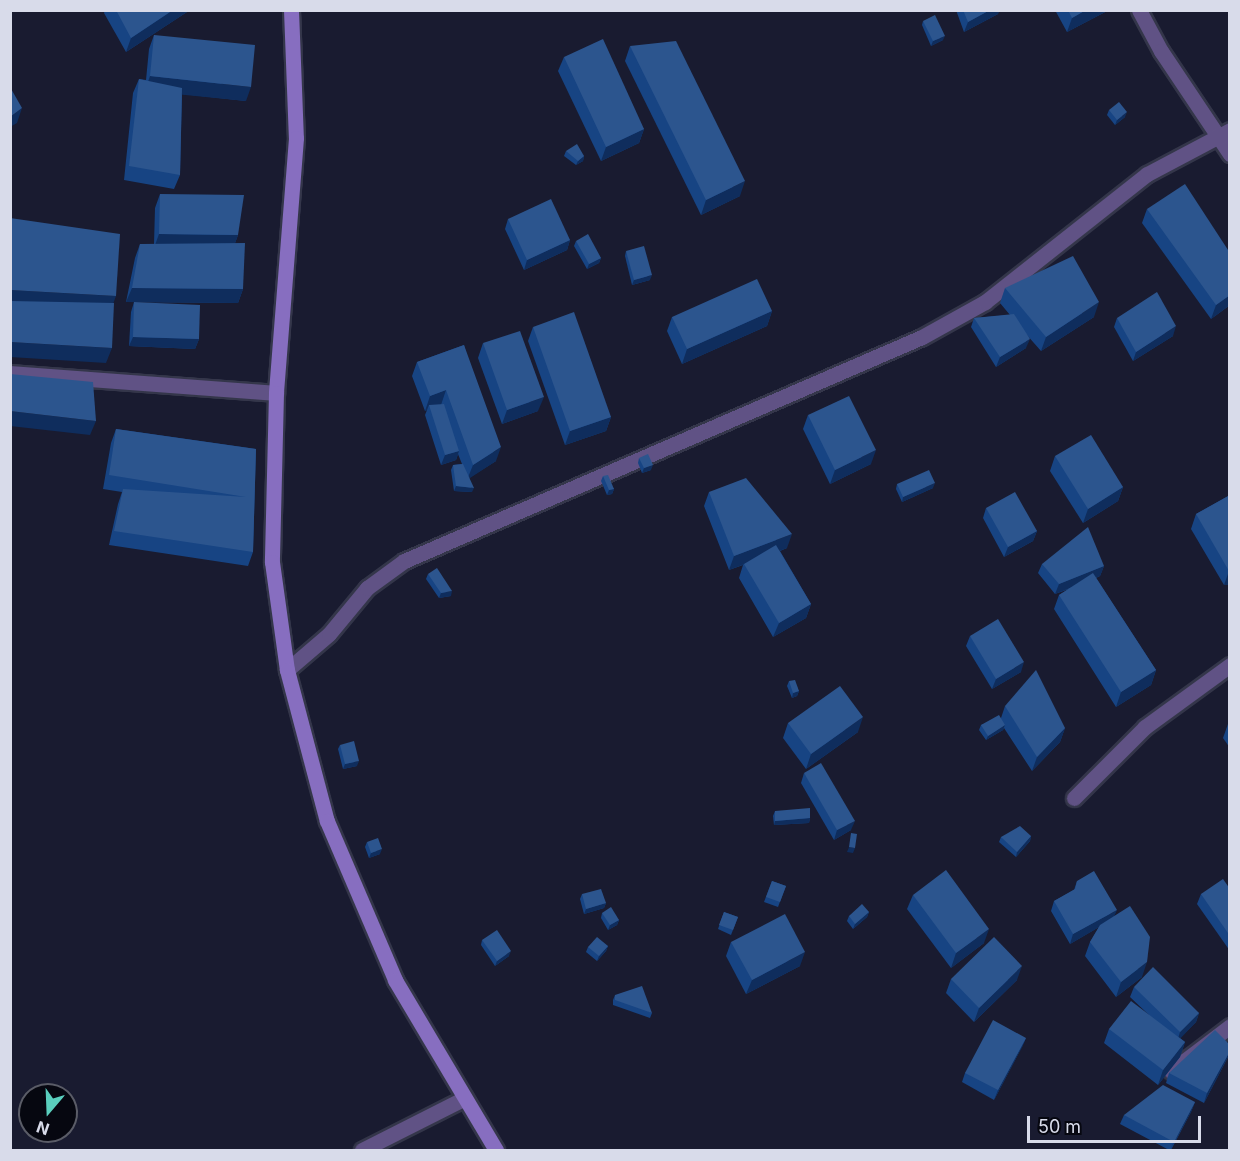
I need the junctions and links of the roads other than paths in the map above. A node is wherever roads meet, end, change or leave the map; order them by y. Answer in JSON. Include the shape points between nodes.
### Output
{"nodes":[{"id":1,"x":291,"y":10,"type":"edge"},
{"id":2,"x":1139,"y":10,"type":"edge"},
{"id":3,"x":1223,"y":133,"type":"edge"},
{"id":4,"x":1230,"y":154,"type":"edge"},
{"id":5,"x":10,"y":373,"type":"edge"},
{"id":6,"x":276,"y":393,"type":"junction"},
{"id":7,"x":1230,"y":665,"type":"edge"},
{"id":8,"x":287,"y":670,"type":"junction"},
{"id":9,"x":1074,"y":798,"type":"dead end"},
{"id":10,"x":1230,"y":1026,"type":"edge"},
{"id":11,"x":1171,"y":1071,"type":"edge"},
{"id":12,"x":465,"y":1098,"type":"junction"},
{"id":13,"x":362,"y":1150,"type":"edge"},
{"id":14,"x":496,"y":1150,"type":"edge"}],
"edges":[{"from":1,"to":6,"type":"main road","via":[[296,138]]},
{"from":2,"to":3,"type":"street"},
{"from":3,"to":4,"type":"street"},
{"from":3,"to":8,"type":"street","via":[[1147,174],[986,302],[922,337],[404,561],[367,588],[329,634]]},
{"from":5,"to":6,"type":"street"},
{"from":6,"to":8,"type":"main road","via":[[272,562]]},
{"from":7,"to":9,"type":"street","via":[[1145,727]]},
{"from":8,"to":12,"type":"main road","via":[[327,821],[395,980]]},
{"from":10,"to":11,"type":"street"},
{"from":12,"to":13,"type":"street"},
{"from":12,"to":14,"type":"main road"}]}
